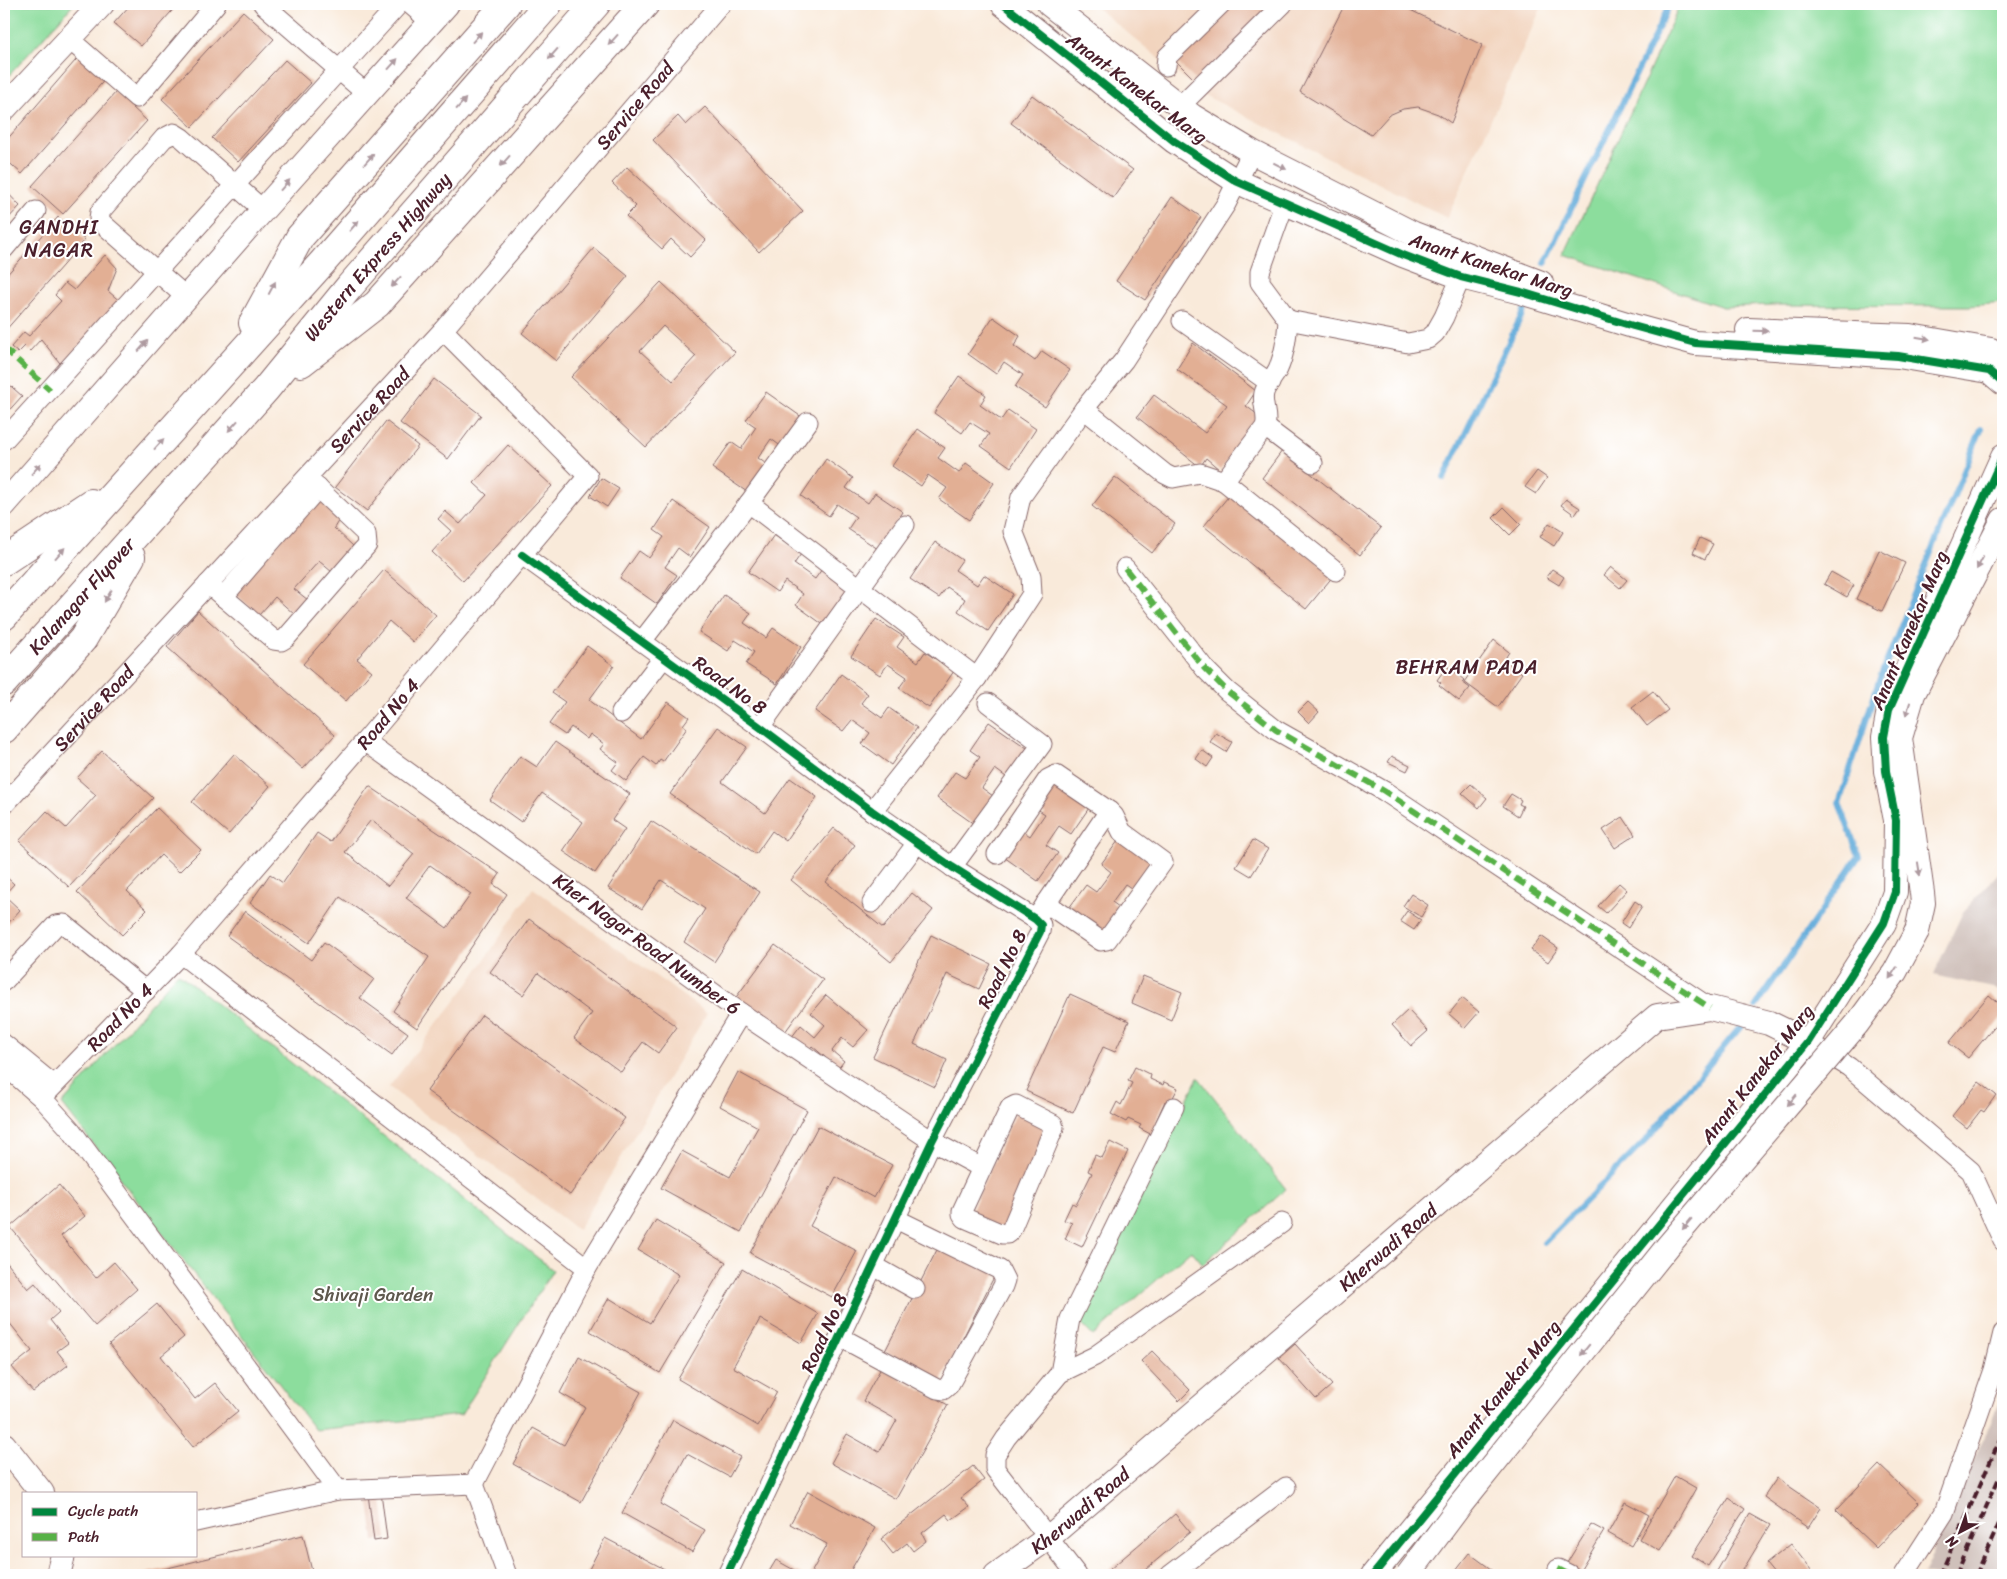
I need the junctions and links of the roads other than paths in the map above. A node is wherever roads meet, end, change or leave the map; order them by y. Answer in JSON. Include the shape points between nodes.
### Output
{"nodes":[{"id":1,"x":102,"y":4,"type":"edge"},
{"id":2,"x":216,"y":4,"type":"edge"},
{"id":3,"x":263,"y":4,"type":"edge"},
{"id":4,"x":399,"y":4,"type":"edge"},
{"id":5,"x":410,"y":4,"type":"edge"},
{"id":6,"x":447,"y":4,"type":"edge"},
{"id":7,"x":506,"y":4,"type":"edge"},
{"id":8,"x":548,"y":4,"type":"edge"},
{"id":9,"x":596,"y":4,"type":"edge"},
{"id":10,"x":645,"y":4,"type":"edge"},
{"id":11,"x":721,"y":4,"type":"edge"},
{"id":12,"x":1003,"y":4,"type":"edge"},
{"id":13,"x":1049,"y":4,"type":"edge"},
{"id":14,"x":1221,"y":4,"type":"edge"},
{"id":15,"x":1283,"y":4,"type":"edge"},
{"id":16,"x":431,"y":22,"type":"junction"},
{"id":17,"x":69,"y":39,"type":"junction"},
{"id":18,"x":1166,"y":66,"type":"dead end"},
{"id":19,"x":339,"y":70,"type":"junction"},
{"id":20,"x":367,"y":94,"type":"junction"},
{"id":21,"x":1180,"y":106,"type":"junction"},
{"id":22,"x":4,"y":109,"type":"edge"},
{"id":23,"x":1252,"y":152,"type":"junction"},
{"id":24,"x":1236,"y":181,"type":"junction"},
{"id":25,"x":234,"y":185,"type":"junction"},
{"id":26,"x":1285,"y":202,"type":"junction"},
{"id":27,"x":263,"y":210,"type":"junction"},
{"id":28,"x":36,"y":212,"type":"dead end"},
{"id":29,"x":1414,"y":234,"type":"junction"},
{"id":30,"x":4,"y":249,"type":"edge"},
{"id":31,"x":1403,"y":255,"type":"junction"},
{"id":32,"x":1466,"y":267,"type":"junction"},
{"id":33,"x":156,"y":272,"type":"junction"},
{"id":34,"x":186,"y":297,"type":"junction"},
{"id":35,"x":1288,"y":320,"type":"junction"},
{"id":36,"x":1634,"y":320,"type":"junction"},
{"id":37,"x":1182,"y":321,"type":"dead end"},
{"id":38,"x":443,"y":330,"type":"junction"},
{"id":39,"x":2003,"y":356,"type":"edge"},
{"id":40,"x":232,"y":362,"type":"junction"},
{"id":41,"x":1270,"y":383,"type":"junction"},
{"id":42,"x":2003,"y":383,"type":"edge"},
{"id":43,"x":266,"y":390,"type":"junction"},
{"id":44,"x":1084,"y":409,"type":"junction"},
{"id":45,"x":808,"y":422,"type":"dead end"},
{"id":46,"x":1265,"y":427,"type":"junction"},
{"id":47,"x":4,"y":440,"type":"edge"},
{"id":48,"x":2003,"y":456,"type":"edge"},
{"id":49,"x":1313,"y":463,"type":"dead end"},
{"id":50,"x":126,"y":480,"type":"junction"},
{"id":51,"x":1224,"y":480,"type":"junction"},
{"id":52,"x":312,"y":483,"type":"junction"},
{"id":53,"x":749,"y":503,"type":"junction"},
{"id":54,"x":4,"y":506,"type":"edge"},
{"id":55,"x":159,"y":508,"type":"junction"},
{"id":56,"x":2003,"y":520,"type":"edge"},
{"id":57,"x":905,"y":525,"type":"dead end"},
{"id":58,"x":270,"y":530,"type":"junction"},
{"id":59,"x":522,"y":555,"type":"junction"},
{"id":60,"x":4,"y":561,"type":"edge"},
{"id":61,"x":1125,"y":568,"type":"dead end"},
{"id":62,"x":1336,"y":570,"type":"dead end"},
{"id":63,"x":208,"y":584,"type":"junction"},
{"id":64,"x":860,"y":588,"type":"junction"},
{"id":65,"x":223,"y":597,"type":"junction"},
{"id":66,"x":4,"y":616,"type":"edge"},
{"id":67,"x":642,"y":641,"type":"junction"},
{"id":68,"x":664,"y":657,"type":"junction"},
{"id":69,"x":976,"y":678,"type":"junction"},
{"id":70,"x":4,"y":682,"type":"edge"},
{"id":71,"x":988,"y":703,"type":"dead end"},
{"id":72,"x":621,"y":713,"type":"dead end"},
{"id":73,"x":760,"y":727,"type":"junction"},
{"id":74,"x":4,"y":729,"type":"edge"},
{"id":75,"x":365,"y":742,"type":"junction"},
{"id":76,"x":4,"y":805,"type":"edge"},
{"id":77,"x":1109,"y":810,"type":"junction"},
{"id":78,"x":872,"y":812,"type":"junction"},
{"id":79,"x":917,"y":843,"type":"junction"},
{"id":80,"x":997,"y":854,"type":"dead end"},
{"id":81,"x":952,"y":867,"type":"junction"},
{"id":82,"x":872,"y":903,"type":"dead end"},
{"id":83,"x":1046,"y":903,"type":"junction"},
{"id":84,"x":1035,"y":919,"type":"junction"},
{"id":85,"x":182,"y":954,"type":"junction"},
{"id":86,"x":4,"y":981,"type":"edge"},
{"id":87,"x":146,"y":991,"type":"junction"},
{"id":88,"x":1710,"y":1008,"type":"junction"},
{"id":89,"x":741,"y":1013,"type":"junction"},
{"id":90,"x":1808,"y":1042,"type":"junction"},
{"id":91,"x":4,"y":1044,"type":"edge"},
{"id":92,"x":4,"y":1065,"type":"edge"},
{"id":93,"x":48,"y":1091,"type":"junction"},
{"id":94,"x":1174,"y":1107,"type":"dead end"},
{"id":95,"x":932,"y":1142,"type":"junction"},
{"id":96,"x":982,"y":1168,"type":"junction"},
{"id":97,"x":896,"y":1219,"type":"junction"},
{"id":98,"x":1282,"y":1224,"type":"dead end"},
{"id":99,"x":2003,"y":1241,"type":"edge"},
{"id":100,"x":874,"y":1266,"type":"junction"},
{"id":101,"x":587,"y":1268,"type":"junction"},
{"id":102,"x":915,"y":1289,"type":"dead end"},
{"id":103,"x":2003,"y":1333,"type":"edge"},
{"id":104,"x":840,"y":1337,"type":"junction"},
{"id":105,"x":1060,"y":1373,"type":"junction"},
{"id":106,"x":4,"y":1445,"type":"edge"},
{"id":107,"x":474,"y":1484,"type":"junction"},
{"id":108,"x":1286,"y":1487,"type":"dead end"},
{"id":109,"x":338,"y":1490,"type":"junction"},
{"id":110,"x":41,"y":1492,"type":"edge"},
{"id":111,"x":198,"y":1522,"type":"edge"},
{"id":112,"x":1048,"y":1538,"type":"junction"},
{"id":113,"x":63,"y":1556,"type":"edge"},
{"id":114,"x":58,"y":1575,"type":"edge"},
{"id":115,"x":507,"y":1575,"type":"edge"},
{"id":116,"x":727,"y":1575,"type":"edge"},
{"id":117,"x":996,"y":1575,"type":"edge"},
{"id":118,"x":1077,"y":1575,"type":"edge"},
{"id":119,"x":1170,"y":1575,"type":"edge"},
{"id":120,"x":1372,"y":1575,"type":"edge"},
{"id":121,"x":1408,"y":1575,"type":"edge"},
{"id":122,"x":1904,"y":1575,"type":"edge"}],
"edges":[{"from":1,"to":17,"type":"street"},
{"from":2,"to":17,"type":"street","via":[[137,98]]},
{"from":3,"to":19,"type":"street"},
{"from":4,"to":19,"type":"street"},
{"from":5,"to":16,"type":"street"},
{"from":6,"to":16,"type":"street"},
{"from":40,"to":7,"type":"highway","one_way":true,"via":[[300,237]]},
{"from":40,"to":8,"type":"highway","name":"Western Express Highway","one_way":true},
{"from":9,"to":43,"type":"highway","name":"Western Express Highway","one_way":true,"via":[[350,286]]},
{"from":10,"to":43,"type":"highway","one_way":true,"via":[[377,304]]},
{"from":11,"to":38,"type":"street","name":"Service Road"},
{"from":12,"to":24,"type":"street","name":"Anant Kanekar Marg","via":[[1174,140]]},
{"from":13,"to":21,"type":"street","name":"Anant Kanekar Marg"},
{"from":14,"to":18,"type":"street","via":[[1167,57]]},
{"from":15,"to":21,"type":"street"},
{"from":20,"to":16,"type":"street","one_way":true},
{"from":17,"to":22,"type":"street"},
{"from":19,"to":20,"type":"street"},
{"from":19,"to":25,"type":"street"},
{"from":27,"to":20,"type":"street","one_way":true},
{"from":21,"to":23,"type":"street","name":"Anant Kanekar Marg"},
{"from":23,"to":24,"type":"street"},
{"from":23,"to":29,"type":"street","name":"Anant Kanekar Marg","one_way":true},
{"from":24,"to":26,"type":"street","name":"Anant Kanekar Marg"},
{"from":24,"to":44,"type":"street","via":[[1226,204],[1124,360]]},
{"from":25,"to":27,"type":"street"},
{"from":25,"to":33,"type":"street"},
{"from":25,"to":33,"type":"street","via":[[182,138],[174,133],[164,138],[100,212],[99,218]]},
{"from":26,"to":31,"type":"street","name":"Anant Kanekar Marg"},
{"from":26,"to":35,"type":"street","via":[[1260,272],[1260,282]]},
{"from":27,"to":34,"type":"street"},
{"from":28,"to":30,"type":"street"},
{"from":29,"to":31,"type":"street"},
{"from":29,"to":32,"type":"street","name":"Anant Kanekar Marg"},
{"from":31,"to":32,"type":"street","name":"Anant Kanekar Marg"},
{"from":32,"to":35,"type":"street","via":[[1436,333],[1428,339],[1408,343]]},
{"from":32,"to":36,"type":"street","name":"Anant Kanekar Marg","via":[[1521,292]]},
{"from":33,"to":34,"type":"street"},
{"from":33,"to":47,"type":"street"},
{"from":54,"to":34,"type":"street","one_way":true},
{"from":35,"to":41,"type":"street","via":[[1287,338]]},
{"from":36,"to":39,"type":"street","name":"Anant Kanekar Marg","one_way":true,"via":[[1699,329],[1910,336],[1991,350]]},
{"from":36,"to":42,"type":"street","name":"Anant Kanekar Marg","via":[[1694,343],[1898,356],[1989,372]]},
{"from":37,"to":41,"type":"street"},
{"from":38,"to":52,"type":"street","name":"Service Road"},
{"from":38,"to":59,"type":"street","name":"Road No 4","via":[[588,476]]},
{"from":50,"to":40,"type":"highway","name":"Western Express Highway","one_way":true},
{"from":41,"to":46,"type":"street","via":[[1263,401],[1268,419]]},
{"from":43,"to":55,"type":"highway","name":"Western Express Highway","one_way":true},
{"from":44,"to":51,"type":"street","via":[[1164,474],[1173,478],[1200,473]]},
{"from":44,"to":69,"type":"street","via":[[1021,497],[1013,531],[1031,576],[1032,594]]},
{"from":45,"to":53,"type":"street"},
{"from":46,"to":49,"type":"street"},
{"from":46,"to":51,"type":"street"},
{"from":48,"to":90,"type":"street","name":"Anant Kanekar Marg","via":[[1889,710],[1884,737],[1886,771],[1896,820],[1895,892],[1884,923]]},
{"from":50,"to":60,"type":"highway"},
{"from":66,"to":50,"type":"highway","one_way":true},
{"from":51,"to":62,"type":"street"},
{"from":52,"to":58,"type":"street","name":"Service Road"},
{"from":52,"to":65,"type":"street","via":[[366,534],[367,545],[281,641],[274,640]]},
{"from":53,"to":64,"type":"street"},
{"from":53,"to":67,"type":"street"},
{"from":55,"to":70,"type":"highway","name":"Kalanagar Flyover"},
{"from":55,"to":74,"type":"highway","one_way":true,"via":[[83,639]]},
{"from":56,"to":121,"type":"street","name":"Anant Kanekar Marg","one_way":true,"bridge":true,"via":[[1913,694],[1900,738],[1923,903],[1917,931],[1895,972],[1857,1024],[1668,1246]]},
{"from":57,"to":64,"type":"street"},
{"from":58,"to":63,"type":"street","name":"Service Road"},
{"from":58,"to":65,"type":"street"},
{"from":59,"to":67,"type":"street","name":"Road No 8"},
{"from":59,"to":75,"type":"street","name":"Road No 4"},
{"from":61,"to":88,"type":"street","via":[[1205,669],[1276,730],[1384,791]]},
{"from":63,"to":65,"type":"street"},
{"from":63,"to":76,"type":"street","name":"Service Road"},
{"from":64,"to":69,"type":"street"},
{"from":64,"to":73,"type":"street"},
{"from":67,"to":68,"type":"street","name":"Road No 8"},
{"from":68,"to":72,"type":"street"},
{"from":68,"to":73,"type":"street","name":"Road No 8"},
{"from":69,"to":78,"type":"street"},
{"from":71,"to":81,"type":"street","via":[[1042,744]]},
{"from":73,"to":78,"type":"street","name":"Road No 8"},
{"from":75,"to":85,"type":"street","name":"Road No 4"},
{"from":75,"to":89,"type":"street","name":"Kher Nagar Road Number 6"},
{"from":77,"to":80,"type":"street","via":[[1053,776]]},
{"from":77,"to":83,"type":"street"},
{"from":77,"to":83,"type":"street","via":[[1122,832],[1163,864],[1104,942]]},
{"from":78,"to":79,"type":"street","name":"Road No 8"},
{"from":79,"to":81,"type":"street","name":"Road No 8"},
{"from":79,"to":82,"type":"street"},
{"from":81,"to":84,"type":"street","name":"Road No 8"},
{"from":83,"to":84,"type":"street"},
{"from":84,"to":95,"type":"street","name":"Road No 8","via":[[1041,925],[1040,932]]},
{"from":85,"to":87,"type":"street","name":"Road No 4"},
{"from":85,"to":101,"type":"street"},
{"from":86,"to":87,"type":"street","via":[[60,923]]},
{"from":87,"to":93,"type":"street","name":"Road No 4"},
{"from":88,"to":90,"type":"street","name":"Kherwadi Road","via":[[1769,1023]]},
{"from":88,"to":112,"type":"street","name":"Kherwadi Road","via":[[1658,1016]]},
{"from":89,"to":95,"type":"street","name":"Kher Nagar Road Number 6"},
{"from":89,"to":101,"type":"street"},
{"from":90,"to":99,"type":"street","via":[[1849,1067],[1970,1171]]},
{"from":90,"to":120,"type":"street","name":"Anant Kanekar Marg"},
{"from":91,"to":93,"type":"street"},
{"from":92,"to":93,"type":"street"},
{"from":93,"to":109,"type":"street","via":[[71,1130]]},
{"from":94,"to":105,"type":"street","via":[[1070,1319]]},
{"from":95,"to":96,"type":"street","name":"Kher Nagar Road Number 6"},
{"from":95,"to":97,"type":"street","name":"Road No 8"},
{"from":96,"to":96,"type":"street","via":[[962,1214],[1007,1234],[1054,1125],[1016,1105],[1011,1106]]},
{"from":97,"to":100,"type":"street","name":"Road No 8"},
{"from":97,"to":104,"type":"street","via":[[1000,1270],[1004,1286],[949,1385],[942,1390]]},
{"from":98,"to":105,"type":"street","via":[[1095,1356]]},
{"from":100,"to":102,"type":"street"},
{"from":100,"to":104,"type":"street","name":"Road No 8"},
{"from":101,"to":107,"type":"street"},
{"from":103,"to":122,"type":"street","via":[[1994,1370],[1944,1513]]},
{"from":104,"to":116,"type":"street","name":"Road No 8"},
{"from":105,"to":112,"type":"street","via":[[995,1455],[995,1469]]},
{"from":106,"to":110,"type":"street"},
{"from":107,"to":109,"type":"street"},
{"from":107,"to":115,"type":"street"},
{"from":108,"to":119,"type":"street"},
{"from":109,"to":111,"type":"street"},
{"from":112,"to":117,"type":"street","name":"Kherwadi Road"},
{"from":112,"to":118,"type":"street"},
{"from":113,"to":114,"type":"street"}]}
